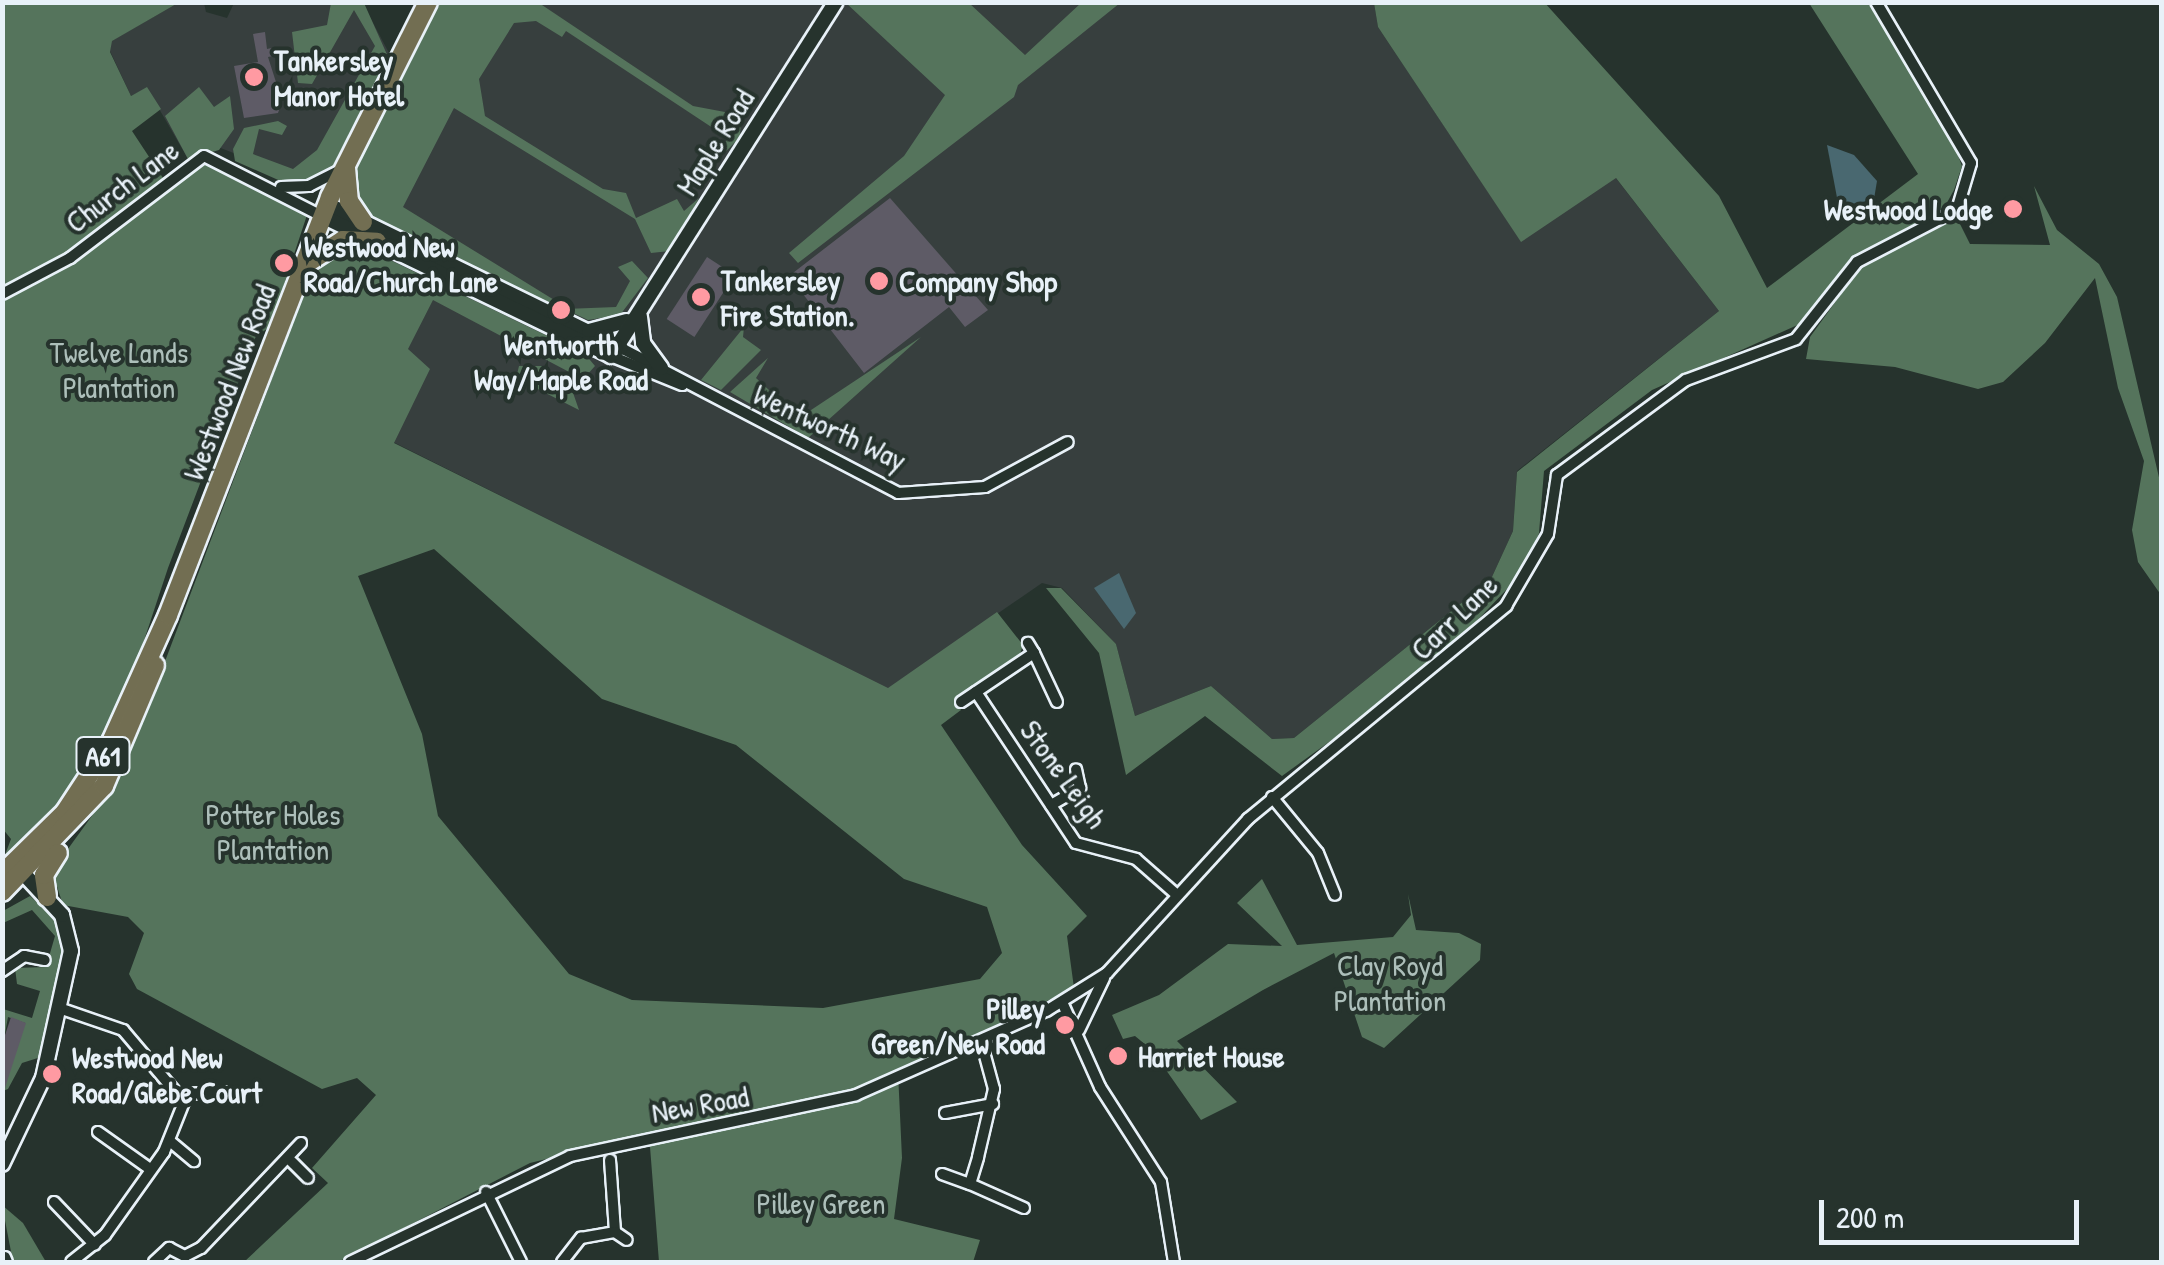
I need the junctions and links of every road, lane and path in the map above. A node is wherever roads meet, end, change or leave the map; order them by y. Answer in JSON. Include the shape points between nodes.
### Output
{"nodes":[{"id":1,"x":428,"y":2,"type":"edge"},
{"id":2,"x":836,"y":2,"type":"edge"},
{"id":3,"x":1876,"y":2,"type":"edge"},
{"id":4,"x":344,"y":165,"type":"junction"},
{"id":5,"x":275,"y":186,"type":"junction"},
{"id":6,"x":324,"y":210,"type":"junction"},
{"id":7,"x":363,"y":222,"type":"junction"},
{"id":8,"x":377,"y":242,"type":"junction"},
{"id":9,"x":302,"y":268,"type":"junction"},
{"id":10,"x":2,"y":294,"type":"edge"},
{"id":11,"x":640,"y":311,"type":"junction"},
{"id":12,"x":628,"y":322,"type":"junction"},
{"id":13,"x":583,"y":331,"type":"junction"},
{"id":14,"x":615,"y":350,"type":"junction"},
{"id":15,"x":661,"y":368,"type":"junction"},
{"id":16,"x":682,"y":384,"type":"junction"},
{"id":17,"x":1068,"y":442,"type":"dead end"},
{"id":18,"x":168,"y":615,"type":"junction"},
{"id":19,"x":976,"y":692,"type":"junction"},
{"id":20,"x":960,"y":702,"type":"dead end"},
{"id":21,"x":1057,"y":702,"type":"dead end"},
{"id":22,"x":1076,"y":769,"type":"dead end"},
{"id":23,"x":1272,"y":797,"type":"junction"},
{"id":24,"x":1051,"y":805,"type":"junction"},
{"id":25,"x":81,"y":815,"type":"junction"},
{"id":26,"x":23,"y":866,"type":"junction"},
{"id":27,"x":2,"y":874,"type":"edge"},
{"id":28,"x":2,"y":883,"type":"edge"},
{"id":29,"x":2,"y":892,"type":"edge"},
{"id":30,"x":1176,"y":894,"type":"junction"},
{"id":31,"x":1335,"y":895,"type":"dead end"},
{"id":32,"x":47,"y":896,"type":"junction"},
{"id":33,"x":2,"y":902,"type":"edge"},
{"id":34,"x":45,"y":960,"type":"dead end"},
{"id":35,"x":1107,"y":973,"type":"junction"},
{"id":36,"x":3,"y":974,"type":"edge"},
{"id":37,"x":1062,"y":1002,"type":"junction"},
{"id":38,"x":59,"y":1008,"type":"junction"},
{"id":39,"x":1079,"y":1030,"type":"junction"},
{"id":40,"x":981,"y":1041,"type":"junction"},
{"id":41,"x":226,"y":1092,"type":"dead end"},
{"id":42,"x":184,"y":1094,"type":"junction"},
{"id":43,"x":993,"y":1104,"type":"junction"},
{"id":44,"x":945,"y":1113,"type":"dead end"},
{"id":45,"x":98,"y":1132,"type":"dead end"},
{"id":46,"x":171,"y":1142,"type":"junction"},
{"id":47,"x":301,"y":1143,"type":"dead end"},
{"id":48,"x":288,"y":1158,"type":"junction"},
{"id":49,"x":610,"y":1160,"type":"dead end"},
{"id":50,"x":194,"y":1161,"type":"dead end"},
{"id":51,"x":2,"y":1164,"type":"edge"},
{"id":52,"x":150,"y":1169,"type":"junction"},
{"id":53,"x":942,"y":1174,"type":"dead end"},
{"id":54,"x":308,"y":1178,"type":"dead end"},
{"id":55,"x":970,"y":1184,"type":"junction"},
{"id":56,"x":486,"y":1192,"type":"junction"},
{"id":57,"x":54,"y":1202,"type":"dead end"},
{"id":58,"x":1024,"y":1208,"type":"dead end"},
{"id":59,"x":615,"y":1232,"type":"junction"},
{"id":60,"x":628,"y":1240,"type":"dead end"},
{"id":61,"x":95,"y":1245,"type":"junction"},
{"id":62,"x":71,"y":1262,"type":"edge"},
{"id":63,"x":154,"y":1262,"type":"edge"},
{"id":64,"x":350,"y":1262,"type":"edge"},
{"id":65,"x":521,"y":1262,"type":"edge"},
{"id":66,"x":562,"y":1262,"type":"edge"},
{"id":67,"x":1174,"y":1262,"type":"edge"}],
"edges":[{"from":1,"to":4,"type":"highway","name":"Westwood New Road","number":"A61"},
{"from":2,"to":11,"type":"street","name":"Maple Road"},
{"from":3,"to":23,"type":"street","name":"Carr Lane","via":[[1971,163],[1957,210],[1856,262],[1796,339],[1686,380],[1556,475],[1548,534],[1506,606],[1428,677]]},
{"from":4,"to":5,"type":"street","via":[[308,186]]},
{"from":4,"to":6,"type":"highway","name":"Westwood New Road","number":"A61"},
{"from":4,"to":7,"type":"highway","via":[[347,194]]},
{"from":5,"to":6,"type":"street","name":"Church Lane"},
{"from":5,"to":10,"type":"street","name":"Church Lane","via":[[204,156],[70,258]]},
{"from":6,"to":7,"type":"street","name":"Wentworth Way"},
{"from":6,"to":8,"type":"street","name":"Wentworth Way"},
{"from":6,"to":9,"type":"highway","name":"Westwood New Road","number":"A61"},
{"from":7,"to":13,"type":"street","name":"Wentworth Way"},
{"from":8,"to":9,"type":"highway","via":[[343,240]]},
{"from":8,"to":14,"type":"street","name":"Wentworth Way"},
{"from":9,"to":18,"type":"highway","name":"Westwood New Road","number":"A61"},
{"from":11,"to":12,"type":"street","name":"Maple Road"},
{"from":11,"to":14,"type":"street","name":"Maple Road"},
{"from":11,"to":15,"type":"street","via":[[643,343]]},
{"from":12,"to":13,"type":"street"},
{"from":12,"to":14,"type":"street","name":"Maple Road"},
{"from":13,"to":14,"type":"street","name":"Wentworth Way"},
{"from":14,"to":15,"type":"street","name":"Wentworth Way"},
{"from":14,"to":16,"type":"street","name":"Wentworth Way"},
{"from":15,"to":16,"type":"street","name":"Wentworth Way"},
{"from":16,"to":17,"type":"street","name":"Wentworth Way","via":[[898,493],[986,487]]},
{"from":18,"to":25,"type":"highway","name":"Westwood New Road","number":"A61","via":[[134,728]]},
{"from":18,"to":26,"type":"highway","name":"Westwood New Road","number":"A61","via":[[94,772]]},
{"from":19,"to":20,"type":"street"},
{"from":19,"to":21,"type":"street","via":[[1031,648]]},
{"from":19,"to":24,"type":"street","name":"Stone Leigh"},
{"from":22,"to":24,"type":"street","via":[[1080,788]]},
{"from":23,"to":30,"type":"street","name":"Carr Lane"},
{"from":23,"to":31,"type":"street","via":[[1318,854]]},
{"from":24,"to":30,"type":"street","name":"Stone Leigh","via":[[1076,843],[1136,859]]},
{"from":25,"to":26,"type":"highway","name":"Westwood New Road","number":"A61"},
{"from":25,"to":32,"type":"highway","via":[[44,875]]},
{"from":26,"to":27,"type":"highway","name":"Westwood New Road","number":"A61"},
{"from":26,"to":28,"type":"highway"},
{"from":26,"to":29,"type":"highway","name":"Westwood New Road","number":"A61"},
{"from":26,"to":32,"type":"street"},
{"from":30,"to":35,"type":"street","name":"Carr Lane"},
{"from":32,"to":33,"type":"highway","via":[[24,889]]},
{"from":32,"to":38,"type":"street","via":[[71,942]]},
{"from":34,"to":36,"type":"street","via":[[24,956]]},
{"from":35,"to":37,"type":"street","name":"Carr Lane"},
{"from":35,"to":39,"type":"street","name":"Carr Lane"},
{"from":37,"to":39,"type":"street"},
{"from":37,"to":40,"type":"street","name":"New Road"},
{"from":38,"to":42,"type":"street","via":[[116,1025]]},
{"from":38,"to":51,"type":"street","via":[[34,1106]]},
{"from":39,"to":67,"type":"street","via":[[1100,1087],[1161,1182]]},
{"from":40,"to":43,"type":"street"},
{"from":40,"to":56,"type":"street","name":"New Road","via":[[856,1095],[592,1149]]},
{"from":41,"to":42,"type":"street"},
{"from":42,"to":46,"type":"street"},
{"from":43,"to":44,"type":"street"},
{"from":43,"to":55,"type":"street"},
{"from":45,"to":52,"type":"street"},
{"from":46,"to":50,"type":"street"},
{"from":46,"to":52,"type":"street"},
{"from":47,"to":48,"type":"street"},
{"from":48,"to":54,"type":"street"},
{"from":48,"to":63,"type":"street","via":[[201,1248],[186,1256],[169,1248]]},
{"from":49,"to":59,"type":"street"},
{"from":52,"to":61,"type":"street"},
{"from":53,"to":55,"type":"street"},
{"from":55,"to":58,"type":"street"},
{"from":56,"to":64,"type":"street","name":"New Road"},
{"from":56,"to":65,"type":"street"},
{"from":57,"to":61,"type":"street"},
{"from":59,"to":60,"type":"street"},
{"from":59,"to":66,"type":"street","via":[[581,1238]]},
{"from":61,"to":62,"type":"street"}]}
